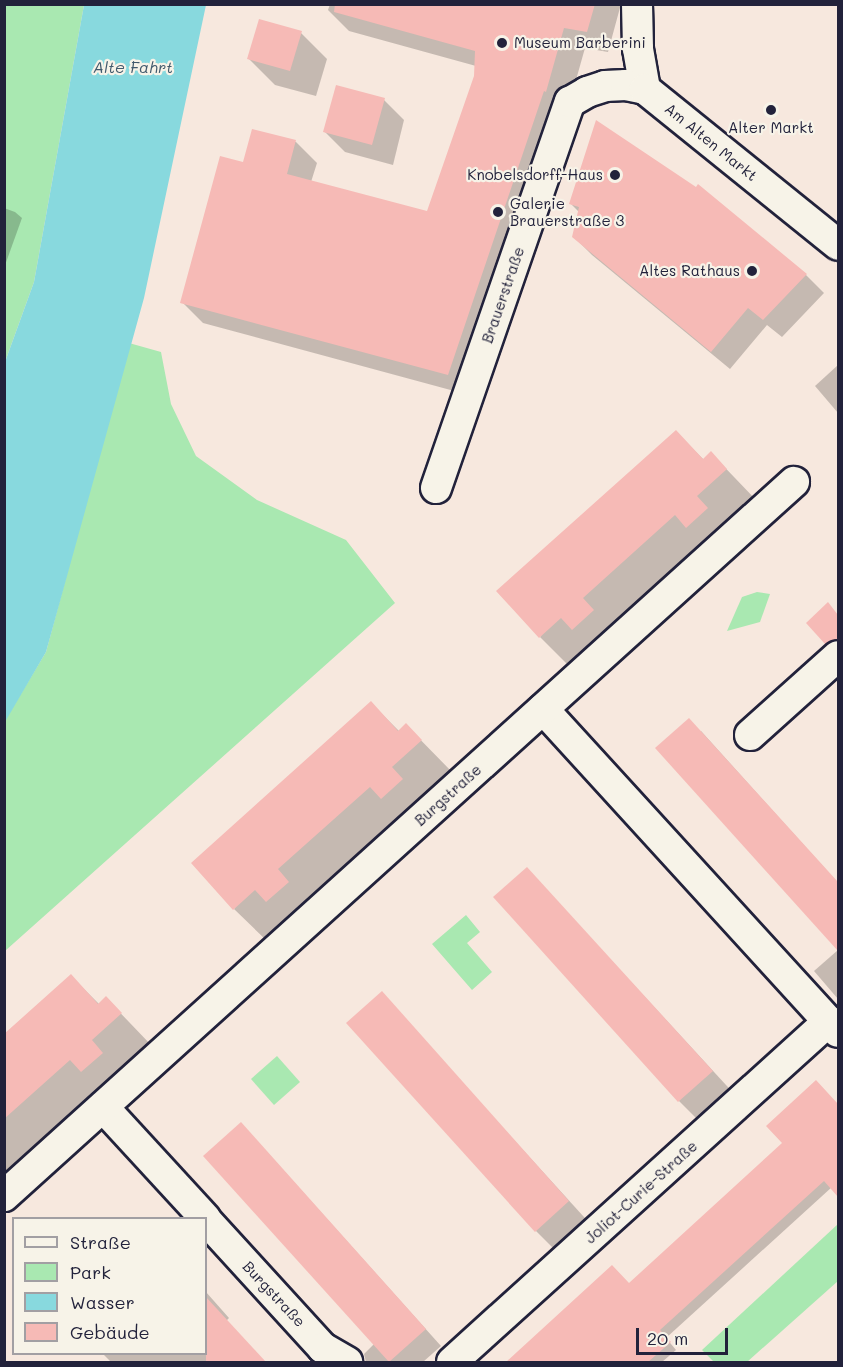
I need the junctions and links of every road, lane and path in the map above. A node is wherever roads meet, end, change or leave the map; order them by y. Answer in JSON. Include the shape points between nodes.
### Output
{"nodes":[{"id":1,"x":637,"y":4,"type":"edge"},
{"id":2,"x":645,"y":89,"type":"junction"},
{"id":3,"x":838,"y":245,"type":"edge"},
{"id":4,"x":794,"y":482,"type":"dead end"},
{"id":5,"x":436,"y":488,"type":"dead end"},
{"id":6,"x":838,"y":656,"type":"edge"},
{"id":7,"x":543,"y":709,"type":"junction"},
{"id":8,"x":750,"y":735,"type":"dead end"},
{"id":9,"x":834,"y":1026,"type":"edge"},
{"id":10,"x":103,"y":1107,"type":"junction"},
{"id":11,"x":4,"y":1196,"type":"edge"},
{"id":12,"x":203,"y":1217,"type":"edge"},
{"id":13,"x":207,"y":1221,"type":"edge"},
{"id":14,"x":347,"y":1362,"type":"edge"},
{"id":15,"x":453,"y":1362,"type":"edge"}],
"edges":[{"from":1,"to":2,"type":"street","via":[[638,48]]},
{"from":2,"to":3,"type":"street","name":"Am Alten Markt"},
{"from":2,"to":5,"type":"street","name":"Brauerstraße","via":[[606,86],[570,102]]},
{"from":4,"to":7,"type":"street","name":"Burgstraße"},
{"from":6,"to":8,"type":"street"},
{"from":7,"to":9,"type":"street","name":"Joliot-Curie-Straße"},
{"from":7,"to":10,"type":"street","name":"Burgstraße"},
{"from":9,"to":15,"type":"street","name":"Joliot-Curie-Straße"},
{"from":10,"to":11,"type":"street","name":"Burgstraße"},
{"from":10,"to":12,"type":"street","name":"Burgstraße"},
{"from":13,"to":14,"type":"street","name":"Burgstraße","via":[[324,1348]]}]}
